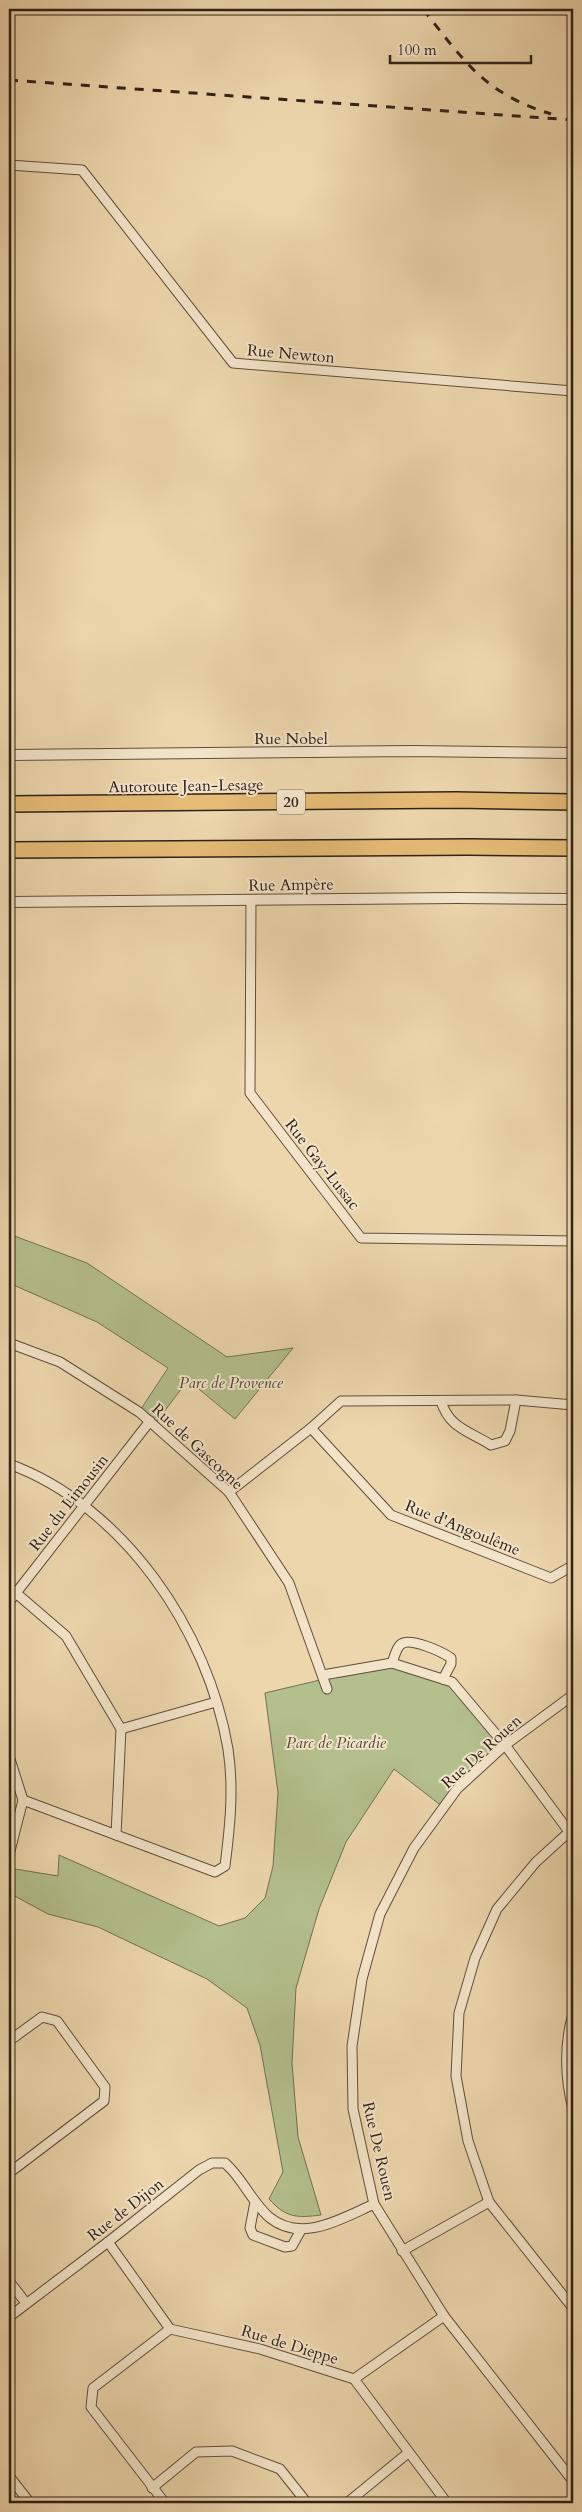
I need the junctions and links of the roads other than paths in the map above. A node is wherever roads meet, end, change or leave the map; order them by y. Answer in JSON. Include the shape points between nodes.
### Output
{"nodes":[{"id":1,"x":9,"y":164,"type":"edge"},
{"id":2,"x":573,"y":391,"type":"edge"},
{"id":3,"x":573,"y":753,"type":"edge"},
{"id":4,"x":9,"y":755,"type":"edge"},
{"id":5,"x":573,"y":802,"type":"edge"},
{"id":6,"x":9,"y":804,"type":"edge"},
{"id":7,"x":573,"y":848,"type":"edge"},
{"id":8,"x":9,"y":850,"type":"edge"},
{"id":9,"x":251,"y":900,"type":"junction"},
{"id":10,"x":573,"y":900,"type":"edge"},
{"id":11,"x":9,"y":902,"type":"edge"},
{"id":12,"x":573,"y":1241,"type":"edge"},
{"id":13,"x":9,"y":1343,"type":"edge"},
{"id":14,"x":516,"y":1400,"type":"junction"},
{"id":15,"x":441,"y":1401,"type":"junction"},
{"id":16,"x":573,"y":1405,"type":"edge"},
{"id":17,"x":150,"y":1421,"type":"junction"},
{"id":18,"x":311,"y":1428,"type":"junction"},
{"id":19,"x":9,"y":1464,"type":"edge"},
{"id":20,"x":229,"y":1492,"type":"junction"},
{"id":21,"x":85,"y":1505,"type":"junction"},
{"id":22,"x":573,"y":1562,"type":"edge"},
{"id":23,"x":13,"y":1589,"type":"edge"},
{"id":24,"x":9,"y":1602,"type":"edge"},
{"id":25,"x":392,"y":1663,"type":"junction"},
{"id":26,"x":323,"y":1675,"type":"junction"},
{"id":27,"x":443,"y":1679,"type":"junction"},
{"id":28,"x":327,"y":1688,"type":"dead end"},
{"id":29,"x":573,"y":1695,"type":"edge"},
{"id":30,"x":216,"y":1702,"type":"junction"},
{"id":31,"x":121,"y":1729,"type":"junction"},
{"id":32,"x":506,"y":1745,"type":"junction"},
{"id":33,"x":9,"y":1756,"type":"edge"},
{"id":34,"x":23,"y":1800,"type":"junction"},
{"id":35,"x":9,"y":1816,"type":"edge"},
{"id":36,"x":18,"y":1817,"type":"junction"},
{"id":37,"x":116,"y":1835,"type":"junction"},
{"id":38,"x":571,"y":1835,"type":"edge"},
{"id":39,"x":9,"y":1855,"type":"edge"},
{"id":40,"x":573,"y":2014,"type":"edge"},
{"id":41,"x":9,"y":2041,"type":"edge"},
{"id":42,"x":573,"y":2109,"type":"edge"},
{"id":43,"x":9,"y":2173,"type":"edge"},
{"id":44,"x":255,"y":2202,"type":"junction"},
{"id":45,"x":489,"y":2202,"type":"junction"},
{"id":46,"x":374,"y":2204,"type":"junction"},
{"id":47,"x":301,"y":2230,"type":"junction"},
{"id":48,"x":108,"y":2242,"type":"junction"},
{"id":49,"x":402,"y":2251,"type":"junction"},
{"id":50,"x":9,"y":2281,"type":"edge"},
{"id":51,"x":26,"y":2303,"type":"junction"},
{"id":52,"x":573,"y":2308,"type":"edge"},
{"id":53,"x":444,"y":2316,"type":"junction"},
{"id":54,"x":9,"y":2317,"type":"edge"},
{"id":55,"x":170,"y":2329,"type":"junction"},
{"id":56,"x":354,"y":2379,"type":"junction"},
{"id":57,"x":408,"y":2453,"type":"junction"},
{"id":58,"x":9,"y":2476,"type":"edge"},
{"id":59,"x":573,"y":2481,"type":"edge"},
{"id":60,"x":152,"y":2488,"type":"junction"},
{"id":61,"x":30,"y":2503,"type":"edge"},
{"id":62,"x":165,"y":2503,"type":"edge"},
{"id":63,"x":307,"y":2503,"type":"edge"},
{"id":64,"x":347,"y":2503,"type":"edge"},
{"id":65,"x":447,"y":2503,"type":"edge"}],
"edges":[{"from":1,"to":2,"type":"street","name":"Rue Newton","via":[[82,170],[233,363]]},
{"from":3,"to":4,"type":"street","name":"Rue Nobel","via":[[412,751]]},
{"from":5,"to":6,"type":"highway","name":"Autoroute Jean-Lesage","number":"20"},
{"from":7,"to":8,"type":"highway"},
{"from":9,"to":10,"type":"street","name":"Rue Ampère"},
{"from":9,"to":11,"type":"street","name":"Rue Ampère"},
{"from":9,"to":12,"type":"street","name":"Rue Gay-Lussac","via":[[250,1093],[361,1238]]},
{"from":13,"to":17,"type":"street","name":"Rue de Gascogne","via":[[60,1362]]},
{"from":14,"to":15,"type":"street"},
{"from":14,"to":15,"type":"street","via":[[505,1442],[491,1445],[455,1425],[445,1415]]},
{"from":14,"to":16,"type":"street"},
{"from":15,"to":18,"type":"street","via":[[340,1401]]},
{"from":17,"to":20,"type":"street","name":"Rue de Gascogne"},
{"from":17,"to":21,"type":"street","name":"Rue du Limousin"},
{"from":18,"to":20,"type":"street"},
{"from":18,"to":22,"type":"street","name":"Rue d'Angoulême","via":[[391,1515],[551,1578],[572,1566]]},
{"from":19,"to":21,"type":"street"},
{"from":20,"to":26,"type":"street","name":"Rue de Gascogne","via":[[289,1583]]},
{"from":21,"to":23,"type":"street","name":"Rue du Limousin"},
{"from":21,"to":30,"type":"street","via":[[145,1563],[193,1640]]},
{"from":23,"to":24,"type":"street","name":"Rue du Limousin"},
{"from":23,"to":31,"type":"street","via":[[66,1636]]},
{"from":25,"to":26,"type":"street"},
{"from":25,"to":27,"type":"street"},
{"from":25,"to":27,"type":"street","via":[[399,1645],[412,1642],[450,1658],[451,1664]]},
{"from":26,"to":28,"type":"street","name":"Rue de Gascogne"},
{"from":27,"to":32,"type":"street","via":[[452,1682]]},
{"from":29,"to":32,"type":"street","name":"Rue De Rouen"},
{"from":30,"to":31,"type":"street"},
{"from":30,"to":37,"type":"street","via":[[228,1749],[232,1802],[225,1866],[215,1872]]},
{"from":31,"to":37,"type":"street"},
{"from":32,"to":38,"type":"street"},
{"from":32,"to":46,"type":"street","name":"Rue De Rouen","via":[[457,1788],[414,1848],[380,1914],[364,1969],[352,2046],[352,2109]]},
{"from":33,"to":34,"type":"street"},
{"from":34,"to":36,"type":"street"},
{"from":34,"to":37,"type":"street"},
{"from":35,"to":36,"type":"street"},
{"from":36,"to":39,"type":"street"},
{"from":38,"to":45,"type":"street","via":[[536,1862],[497,1909],[475,1958],[459,2013],[456,2076],[468,2142]]},
{"from":40,"to":42,"type":"street","via":[[568,2029],[567,2086]]},
{"from":41,"to":43,"type":"street","via":[[42,2017],[57,2021],[105,2087],[104,2101]]},
{"from":44,"to":47,"type":"street","name":"Rue de Dijon","via":[[270,2218]]},
{"from":44,"to":47,"type":"street","via":[[250,2228],[253,2235],[285,2247],[292,2246]]},
{"from":44,"to":48,"type":"street","name":"Rue de Dijon","via":[[232,2169],[225,2163],[212,2163]]},
{"from":45,"to":49,"type":"street"},
{"from":45,"to":52,"type":"street"},
{"from":46,"to":47,"type":"street","via":[[325,2226]]},
{"from":46,"to":49,"type":"street","name":"Rue De Rouen"},
{"from":48,"to":51,"type":"street","name":"Rue de Dijon"},
{"from":48,"to":55,"type":"street"},
{"from":49,"to":53,"type":"street","name":"Rue De Rouen"},
{"from":50,"to":51,"type":"street"},
{"from":51,"to":54,"type":"street","name":"Rue de Dijon"},
{"from":53,"to":56,"type":"street"},
{"from":53,"to":59,"type":"street","name":"Rue De Rouen"},
{"from":55,"to":56,"type":"street","name":"Rue de Dieppe","via":[[260,2349]]},
{"from":55,"to":60,"type":"street","via":[[93,2388],[91,2407]]},
{"from":56,"to":57,"type":"street","name":"Rue de Dieppe"},
{"from":57,"to":64,"type":"street"},
{"from":57,"to":65,"type":"street","name":"Rue de Dieppe"},
{"from":58,"to":61,"type":"street"},
{"from":60,"to":62,"type":"street"},
{"from":60,"to":63,"type":"street","via":[[196,2452],[232,2451],[280,2469]]}]}
